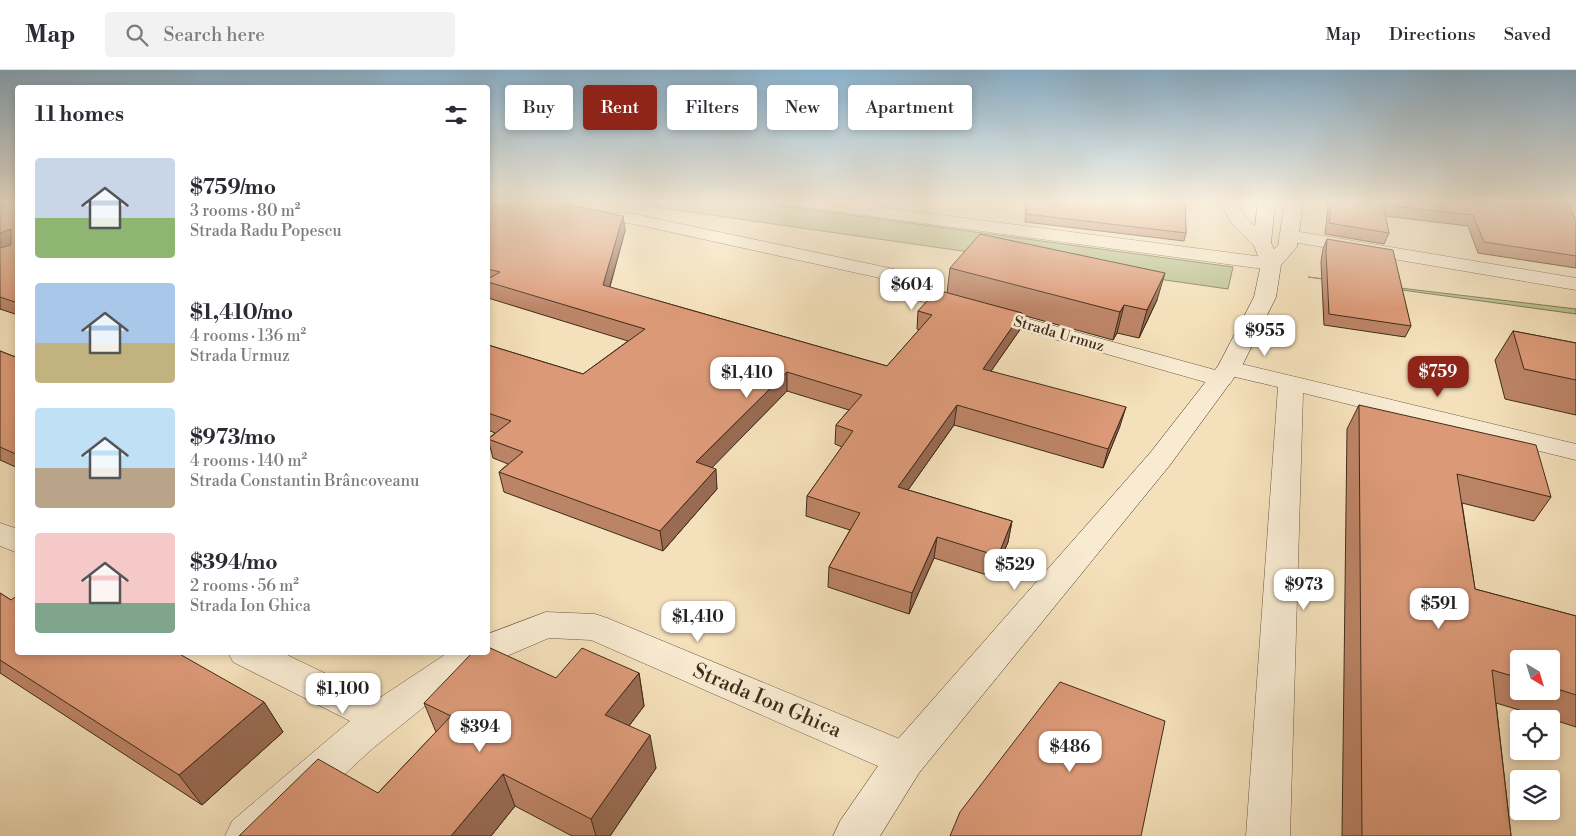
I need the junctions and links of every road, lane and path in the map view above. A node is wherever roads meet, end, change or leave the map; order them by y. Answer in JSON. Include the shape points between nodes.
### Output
{"nodes":[{"id":1,"x":722,"y":238,"type":"edge"},
{"id":2,"x":1073,"y":238,"type":"edge"},
{"id":3,"x":1256,"y":238,"type":"edge"},
{"id":4,"x":1263,"y":238,"type":"edge"},
{"id":5,"x":1288,"y":238,"type":"edge"},
{"id":6,"x":1298,"y":238,"type":"edge"},
{"id":7,"x":1262,"y":243,"type":"junction"},
{"id":8,"x":1271,"y":264,"type":"junction"},
{"id":9,"x":1576,"y":284,"type":"edge"},
{"id":10,"x":1225,"y":373,"type":"junction"},
{"id":11,"x":1291,"y":384,"type":"junction"},
{"id":12,"x":1576,"y":452,"type":"edge"},
{"id":13,"x":0,"y":534,"type":"edge"},
{"id":14,"x":15,"y":541,"type":"edge"},
{"id":15,"x":490,"y":647,"type":"edge"},
{"id":16,"x":252,"y":655,"type":"edge"},
{"id":17,"x":474,"y":655,"type":"edge"},
{"id":18,"x":381,"y":718,"type":"junction"},
{"id":19,"x":905,"y":760,"type":"junction"},
{"id":20,"x":247,"y":836,"type":"edge"},
{"id":21,"x":855,"y":836,"type":"edge"},
{"id":22,"x":1268,"y":836,"type":"edge"}],
"edges":[{"from":1,"to":10,"type":"street","name":"Strada Urmuz","via":[[887,273],[920,295]]},
{"from":2,"to":8,"type":"street"},
{"from":3,"to":7,"type":"street"},
{"from":4,"to":7,"type":"street"},
{"from":5,"to":8,"type":"street","via":[[1287,247]]},
{"from":6,"to":9,"type":"street"},
{"from":7,"to":8,"type":"street"},
{"from":8,"to":10,"type":"street","via":[[1265,297]]},
{"from":10,"to":11,"type":"street","name":"Strada Urmuz"},
{"from":10,"to":19,"type":"street","via":[[1160,459]]},
{"from":11,"to":12,"type":"street","name":"Strada Urmuz"},
{"from":11,"to":22,"type":"street"},
{"from":13,"to":14,"type":"street"},
{"from":15,"to":19,"type":"street","name":"Strada Ion Ghica","via":[[546,625],[595,627]]},
{"from":16,"to":18,"type":"street"},
{"from":17,"to":18,"type":"street","via":[[446,670]]},
{"from":18,"to":20,"type":"street"},
{"from":19,"to":21,"type":"street"}]}
